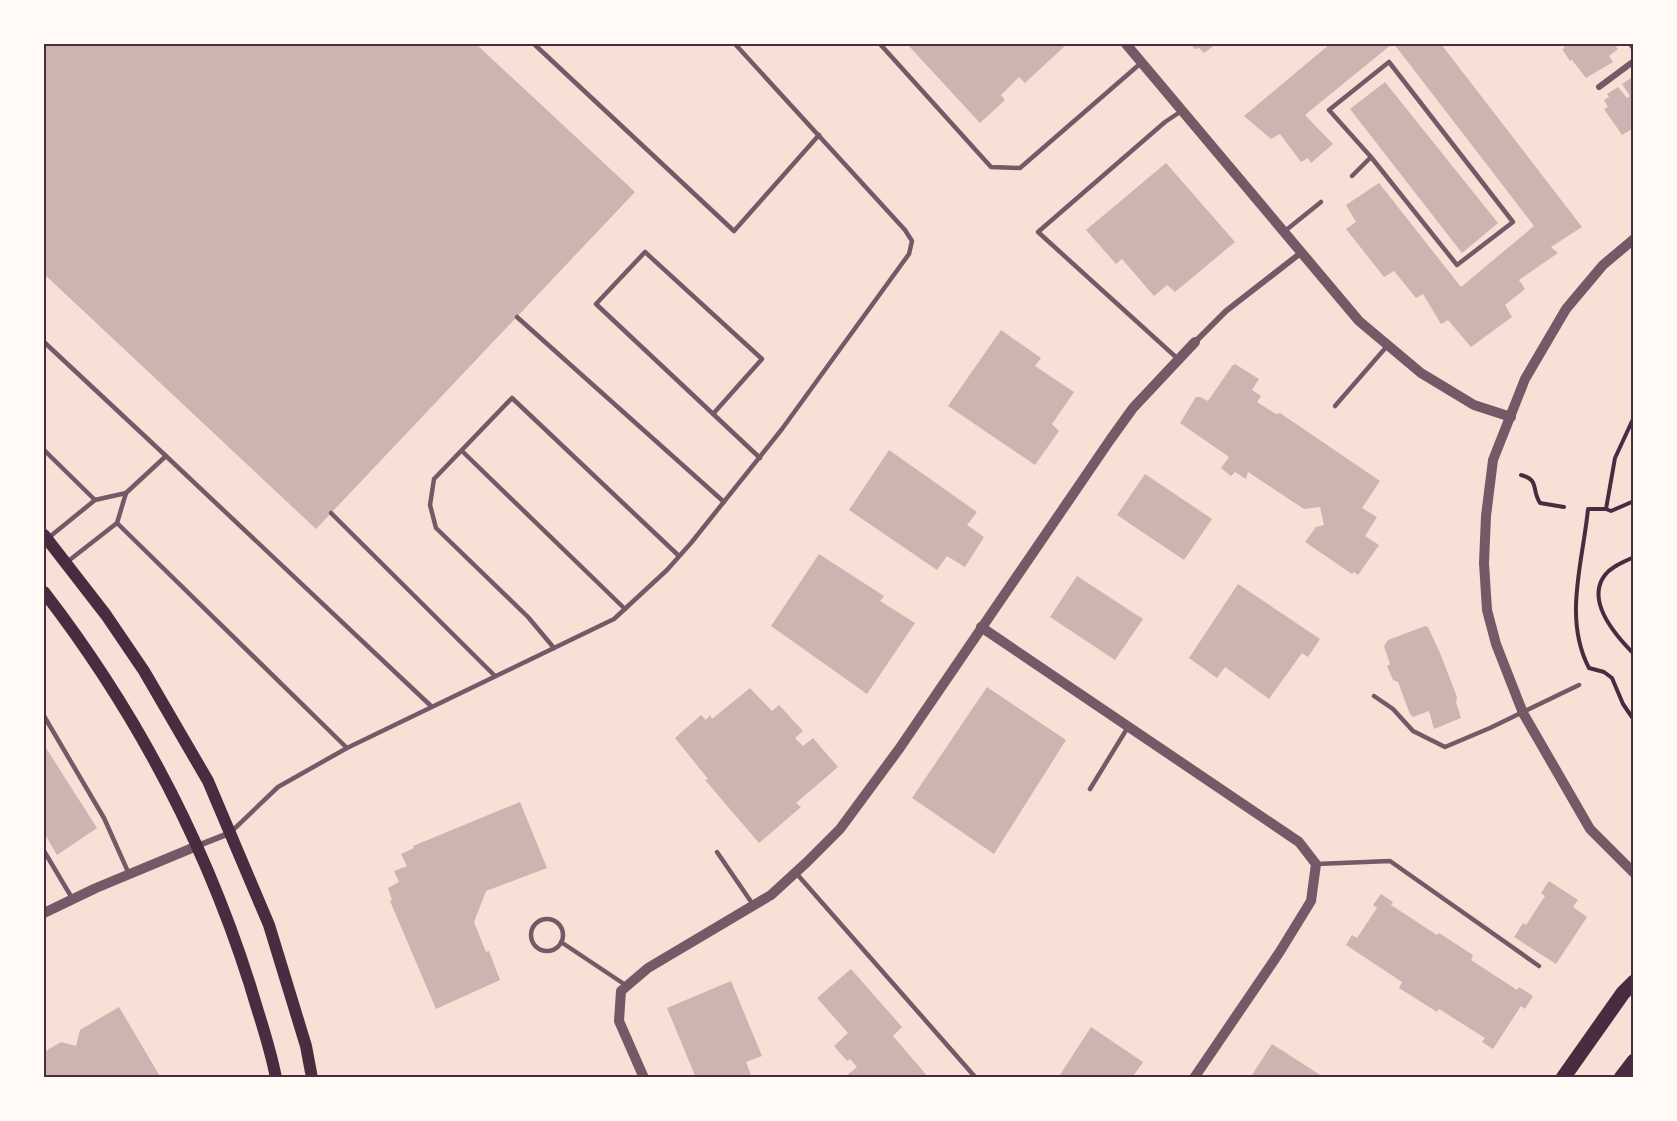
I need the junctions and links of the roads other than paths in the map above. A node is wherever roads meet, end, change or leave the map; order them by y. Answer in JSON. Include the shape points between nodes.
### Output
{"nodes":[{"id":1,"x":534,"y":44,"type":"edge"},
{"id":2,"x":735,"y":44,"type":"edge"},
{"id":3,"x":880,"y":44,"type":"edge"},
{"id":4,"x":1126,"y":44,"type":"edge"},
{"id":5,"x":1631,"y":44,"type":"edge"},
{"id":6,"x":1634,"y":48,"type":"edge"},
{"id":7,"x":1634,"y":61,"type":"edge"},
{"id":8,"x":1142,"y":62,"type":"junction"},
{"id":9,"x":1599,"y":87,"type":"dead end"},
{"id":10,"x":1183,"y":110,"type":"junction"},
{"id":11,"x":819,"y":135,"type":"junction"},
{"id":12,"x":1371,"y":157,"type":"junction"},
{"id":13,"x":1352,"y":176,"type":"dead end"},
{"id":14,"x":1321,"y":202,"type":"dead end"},
{"id":15,"x":1285,"y":231,"type":"junction"},
{"id":16,"x":1634,"y":239,"type":"edge"},
{"id":17,"x":1302,"y":252,"type":"junction"},
{"id":18,"x":517,"y":317,"type":"dead end"},
{"id":19,"x":44,"y":342,"type":"edge"},
{"id":20,"x":1194,"y":342,"type":"joint"},
{"id":21,"x":1388,"y":345,"type":"junction"},
{"id":22,"x":1178,"y":359,"type":"junction"},
{"id":23,"x":1335,"y":406,"type":"dead end"},
{"id":24,"x":713,"y":414,"type":"junction"},
{"id":25,"x":1511,"y":417,"type":"junction"},
{"id":26,"x":44,"y":450,"type":"edge"},
{"id":27,"x":462,"y":451,"type":"junction"},
{"id":28,"x":166,"y":456,"type":"junction"},
{"id":29,"x":760,"y":458,"type":"junction"},
{"id":30,"x":126,"y":493,"type":"junction"},
{"id":31,"x":94,"y":500,"type":"junction"},
{"id":32,"x":724,"y":502,"type":"junction"},
{"id":33,"x":331,"y":513,"type":"dead end"},
{"id":34,"x":117,"y":523,"type":"junction"},
{"id":35,"x":45,"y":537,"type":"edge"},
{"id":36,"x":679,"y":556,"type":"junction"},
{"id":37,"x":66,"y":562,"type":"junction"},
{"id":38,"x":44,"y":592,"type":"edge"},
{"id":39,"x":625,"y":609,"type":"junction"},
{"id":40,"x":981,"y":627,"type":"junction"},
{"id":41,"x":554,"y":648,"type":"junction"},
{"id":42,"x":495,"y":676,"type":"junction"},
{"id":43,"x":1580,"y":685,"type":"dead end"},
{"id":44,"x":1374,"y":696,"type":"dead end"},
{"id":45,"x":431,"y":706,"type":"junction"},
{"id":46,"x":1523,"y":713,"type":"junction"},
{"id":47,"x":44,"y":717,"type":"edge"},
{"id":48,"x":1128,"y":727,"type":"junction"},
{"id":49,"x":347,"y":748,"type":"junction"},
{"id":50,"x":1090,"y":789,"type":"dead end"},
{"id":51,"x":230,"y":832,"type":"junction"},
{"id":52,"x":197,"y":846,"type":"junction"},
{"id":53,"x":44,"y":851,"type":"edge"},
{"id":54,"x":717,"y":852,"type":"dead end"},
{"id":55,"x":1316,"y":864,"type":"junction"},
{"id":56,"x":796,"y":873,"type":"junction"},
{"id":57,"x":1634,"y":873,"type":"edge"},
{"id":58,"x":129,"y":874,"type":"junction"},
{"id":59,"x":73,"y":899,"type":"junction"},
{"id":60,"x":754,"y":906,"type":"junction"},
{"id":61,"x":44,"y":914,"type":"edge"},
{"id":62,"x":561,"y":942,"type":"junction"},
{"id":63,"x":1539,"y":966,"type":"dead end"},
{"id":64,"x":1634,"y":982,"type":"edge"},
{"id":65,"x":624,"y":988,"type":"junction"},
{"id":66,"x":1634,"y":1061,"type":"edge"},
{"id":67,"x":276,"y":1077,"type":"edge"},
{"id":68,"x":312,"y":1077,"type":"edge"},
{"id":69,"x":644,"y":1077,"type":"edge"},
{"id":70,"x":976,"y":1077,"type":"edge"},
{"id":71,"x":1194,"y":1077,"type":"edge"},
{"id":72,"x":1563,"y":1077,"type":"edge"},
{"id":73,"x":1621,"y":1077,"type":"edge"}],
"edges":[{"from":1,"to":11,"type":"lane","via":[[734,231]]},
{"from":2,"to":11,"type":"lane"},
{"from":3,"to":8,"type":"lane","via":[[991,167],[1020,168]]},
{"from":4,"to":8,"type":"street"},
{"from":5,"to":6,"type":"street"},
{"from":7,"to":9,"type":"street"},
{"from":8,"to":10,"type":"street"},
{"from":10,"to":15,"type":"street"},
{"from":10,"to":22,"type":"lane","via":[[1038,232]]},
{"from":11,"to":29,"type":"lane","via":[[912,241],[909,254]]},
{"from":12,"to":12,"type":"lane","via":[[1456,265],[1513,222],[1389,62],[1329,110]]},
{"from":12,"to":13,"type":"lane"},
{"from":14,"to":15,"type":"lane"},
{"from":15,"to":17,"type":"street"},
{"from":16,"to":25,"type":"street","via":[[1603,265],[1566,309],[1526,379]]},
{"from":17,"to":20,"type":"street","via":[[1226,311]]},
{"from":17,"to":21,"type":"street","via":[[1359,321]]},
{"from":18,"to":32,"type":"lane"},
{"from":19,"to":28,"type":"lane"},
{"from":20,"to":22,"type":"street"},
{"from":21,"to":23,"type":"lane"},
{"from":21,"to":25,"type":"street","via":[[1421,373],[1474,405]]},
{"from":22,"to":40,"type":"street","via":[[1133,408]]},
{"from":24,"to":24,"type":"lane","via":[[596,304],[645,252],[762,359]]},
{"from":24,"to":29,"type":"lane"},
{"from":25,"to":46,"type":"street","via":[[1493,460],[1484,563],[1487,610]]},
{"from":26,"to":31,"type":"lane"},
{"from":27,"to":36,"type":"lane","via":[[512,398]]},
{"from":27,"to":39,"type":"lane"},
{"from":27,"to":41,"type":"lane","via":[[434,479],[430,505],[436,528],[528,617]]},
{"from":28,"to":30,"type":"lane"},
{"from":28,"to":45,"type":"lane"},
{"from":29,"to":32,"type":"lane"},
{"from":30,"to":31,"type":"lane"},
{"from":30,"to":34,"type":"lane"},
{"from":31,"to":35,"type":"lane"},
{"from":32,"to":36,"type":"lane"},
{"from":33,"to":42,"type":"lane"},
{"from":34,"to":37,"type":"lane"},
{"from":34,"to":49,"type":"lane"},
{"from":35,"to":37,"type":"main road"},
{"from":36,"to":39,"type":"lane"},
{"from":37,"to":51,"type":"main road","via":[[144,671],[208,781]]},
{"from":38,"to":52,"type":"main road","via":[[128,715],[174,795]]},
{"from":39,"to":41,"type":"lane","via":[[614,619]]},
{"from":40,"to":48,"type":"street"},
{"from":40,"to":56,"type":"street","via":[[840,829]]},
{"from":41,"to":42,"type":"lane"},
{"from":42,"to":45,"type":"lane"},
{"from":43,"to":46,"type":"lane"},
{"from":44,"to":46,"type":"lane","via":[[1393,709],[1413,731],[1445,747]]},
{"from":45,"to":49,"type":"lane"},
{"from":46,"to":57,"type":"street","via":[[1590,829]]},
{"from":47,"to":58,"type":"lane","via":[[104,818]]},
{"from":48,"to":50,"type":"lane"},
{"from":48,"to":55,"type":"street","via":[[1299,842]]},
{"from":49,"to":51,"type":"lane","via":[[278,788]]},
{"from":51,"to":52,"type":"street"},
{"from":51,"to":68,"type":"main road","via":[[269,925]]},
{"from":52,"to":58,"type":"street"},
{"from":52,"to":67,"type":"main road","via":[[234,937]]},
{"from":53,"to":59,"type":"lane"},
{"from":54,"to":60,"type":"lane"},
{"from":55,"to":63,"type":"lane","via":[[1390,861]]},
{"from":55,"to":71,"type":"street","via":[[1311,901]]},
{"from":56,"to":60,"type":"street"},
{"from":56,"to":70,"type":"lane"},
{"from":58,"to":59,"type":"street"},
{"from":59,"to":61,"type":"street"},
{"from":60,"to":65,"type":"street","via":[[648,968]]},
{"from":62,"to":62,"type":"lane","via":[[549,951],[539,949],[532,941],[532,931],[542,920],[552,920],[562,931]]},
{"from":62,"to":65,"type":"lane"},
{"from":64,"to":72,"type":"main road"},
{"from":65,"to":69,"type":"street","via":[[619,1021]]},
{"from":66,"to":73,"type":"main road"}]}
